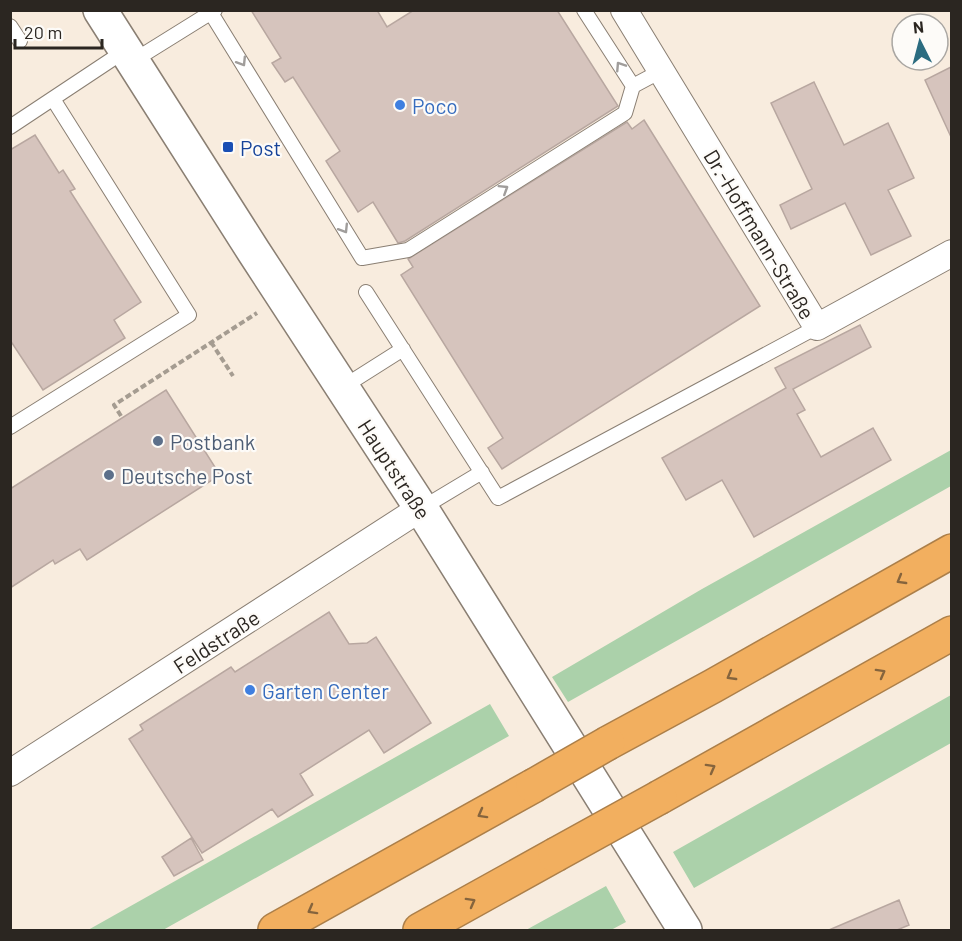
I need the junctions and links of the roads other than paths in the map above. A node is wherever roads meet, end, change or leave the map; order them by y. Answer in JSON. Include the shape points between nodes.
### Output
{"nodes":[{"id":1,"x":100,"y":10,"type":"edge"},
{"id":2,"x":584,"y":10,"type":"edge"},
{"id":3,"x":624,"y":10,"type":"edge"},
{"id":4,"x":213,"y":12,"type":"edge"},
{"id":5,"x":10,"y":26,"type":"edge"},
{"id":6,"x":20,"y":41,"type":"dead end"},
{"id":7,"x":129,"y":55,"type":"junction"},
{"id":8,"x":661,"y":71,"type":"junction"},
{"id":9,"x":633,"y":86,"type":"junction"},
{"id":10,"x":53,"y":99,"type":"junction"},
{"id":11,"x":10,"y":127,"type":"edge"},
{"id":12,"x":951,"y":253,"type":"edge"},
{"id":13,"x":366,"y":292,"type":"dead end"},
{"id":14,"x":817,"y":327,"type":"junction"},
{"id":15,"x":403,"y":349,"type":"junction"},
{"id":16,"x":343,"y":387,"type":"junction"},
{"id":17,"x":10,"y":427,"type":"edge"},
{"id":18,"x":482,"y":472,"type":"junction"},
{"id":19,"x":421,"y":508,"type":"junction"},
{"id":20,"x":951,"y":551,"type":"edge"},
{"id":21,"x":951,"y":633,"type":"edge"},
{"id":22,"x":10,"y":773,"type":"edge"},
{"id":23,"x":275,"y":930,"type":"edge"},
{"id":24,"x":420,"y":930,"type":"edge"},
{"id":25,"x":685,"y":930,"type":"edge"}],
"edges":[{"from":1,"to":7,"type":"street","name":"Hauptstraße"},
{"from":9,"to":2,"type":"lane","one_way":true},
{"from":3,"to":8,"type":"street","name":"Dr.-Hoffmann-Straße"},
{"from":4,"to":7,"type":"lane"},
{"from":4,"to":9,"type":"lane","one_way":true,"via":[[362,258],[408,250],[625,113]]},
{"from":5,"to":6,"type":"lane"},
{"from":7,"to":10,"type":"lane"},
{"from":7,"to":16,"type":"street","name":"Hauptstraße"},
{"from":8,"to":9,"type":"lane"},
{"from":8,"to":14,"type":"street","name":"Dr.-Hoffmann-Straße"},
{"from":10,"to":11,"type":"lane"},
{"from":10,"to":17,"type":"lane","via":[[189,315]]},
{"from":12,"to":14,"type":"street","name":"Dr.-Hoffmann-Straße"},
{"from":13,"to":15,"type":"lane"},
{"from":14,"to":18,"type":"lane","via":[[498,498]]},
{"from":15,"to":16,"type":"lane"},
{"from":15,"to":18,"type":"lane"},
{"from":16,"to":19,"type":"street","name":"Hauptstraße"},
{"from":18,"to":19,"type":"lane"},
{"from":19,"to":22,"type":"street","name":"Feldstraße"},
{"from":19,"to":25,"type":"street","name":"Hauptstraße"},
{"from":20,"to":23,"type":"highway","one_way":true,"bridge":true},
{"from":24,"to":21,"type":"highway","one_way":true,"bridge":true}]}
